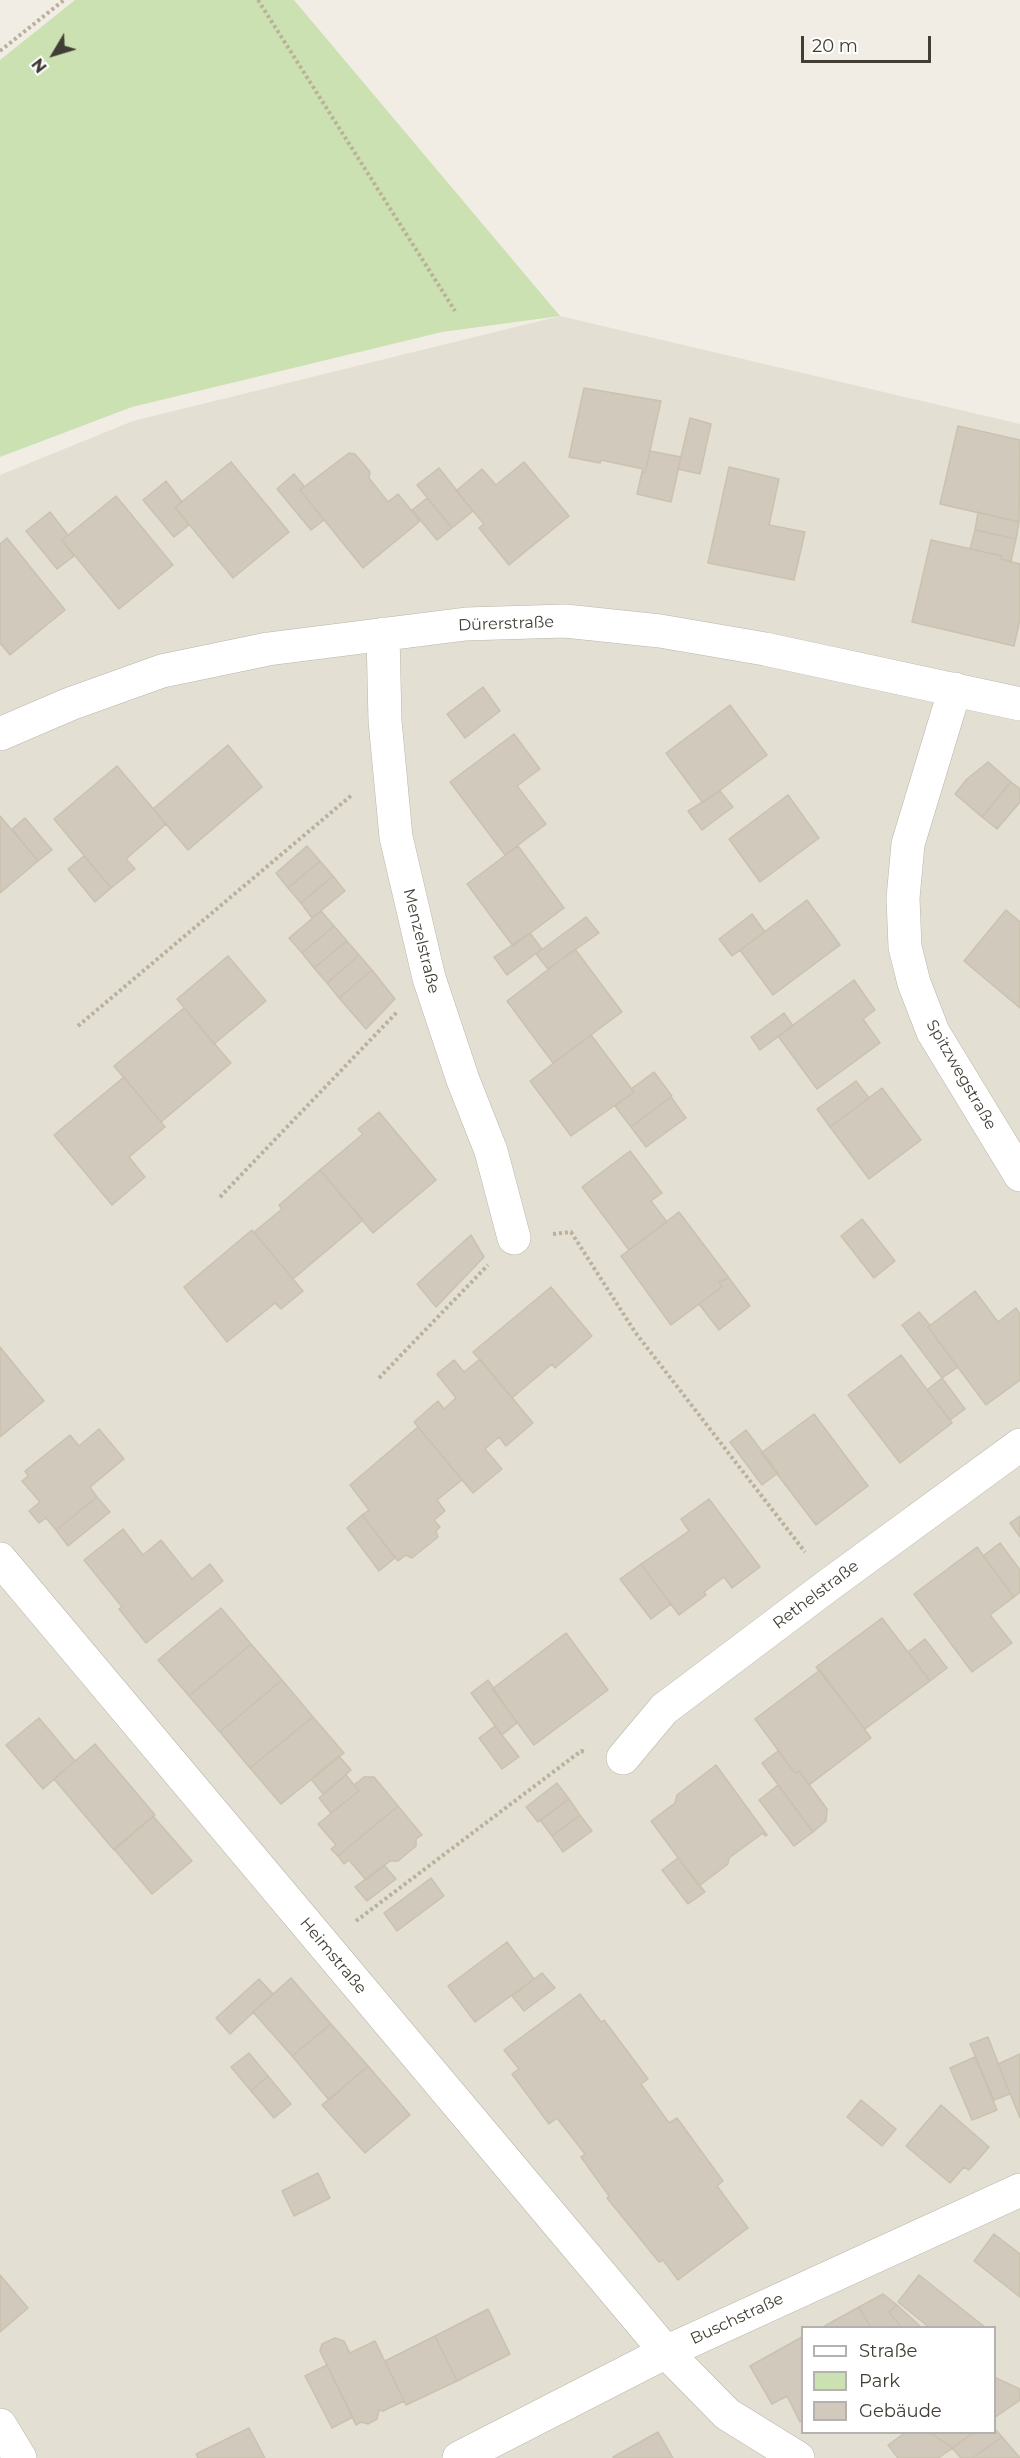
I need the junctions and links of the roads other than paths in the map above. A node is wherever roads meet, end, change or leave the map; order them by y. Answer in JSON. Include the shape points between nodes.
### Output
{"nodes":[{"id":1,"x":383,"y":634,"type":"junction"},
{"id":2,"x":955,"y":689,"type":"junction"},
{"id":3,"x":1020,"y":704,"type":"edge"},
{"id":4,"x":0,"y":734,"type":"edge"},
{"id":5,"x":1020,"y":1175,"type":"edge"},
{"id":6,"x":514,"y":1238,"type":"road end"},
{"id":7,"x":1020,"y":1445,"type":"edge"},
{"id":8,"x":3,"y":1569,"type":"edge"},
{"id":9,"x":623,"y":1758,"type":"road end"},
{"id":10,"x":1020,"y":2190,"type":"edge"},
{"id":11,"x":666,"y":2352,"type":"junction"},
{"id":12,"x":0,"y":2425,"type":"edge"},
{"id":13,"x":20,"y":2458,"type":"edge"},
{"id":14,"x":459,"y":2458,"type":"edge"},
{"id":15,"x":798,"y":2458,"type":"edge"}],
"edges":[{"from":1,"to":2,"type":"street","name":"Dürerstraße","via":[[466,624],[565,621],[660,631],[765,649]]},
{"from":1,"to":4,"type":"street","name":"Dürerstraße","via":[[268,649],[162,671]]},
{"from":1,"to":6,"type":"street","name":"Menzelstraße","via":[[388,764],[396,837],[429,978],[491,1151]]},
{"from":2,"to":3,"type":"street","name":"Dürerstraße"},
{"from":2,"to":5,"type":"street","name":"Spitzwegstraße","via":[[909,844],[903,898],[905,947],[933,1032]]},
{"from":7,"to":9,"type":"street","name":"Rethelstraße","via":[[664,1709]]},
{"from":8,"to":11,"type":"street","name":"Heimstraße"},
{"from":10,"to":11,"type":"street","name":"Buschstraße"},
{"from":11,"to":14,"type":"street","name":"Buschstraße"},
{"from":11,"to":15,"type":"street","name":"Heimstraße","via":[[727,2414]]},
{"from":12,"to":13,"type":"street"}]}
